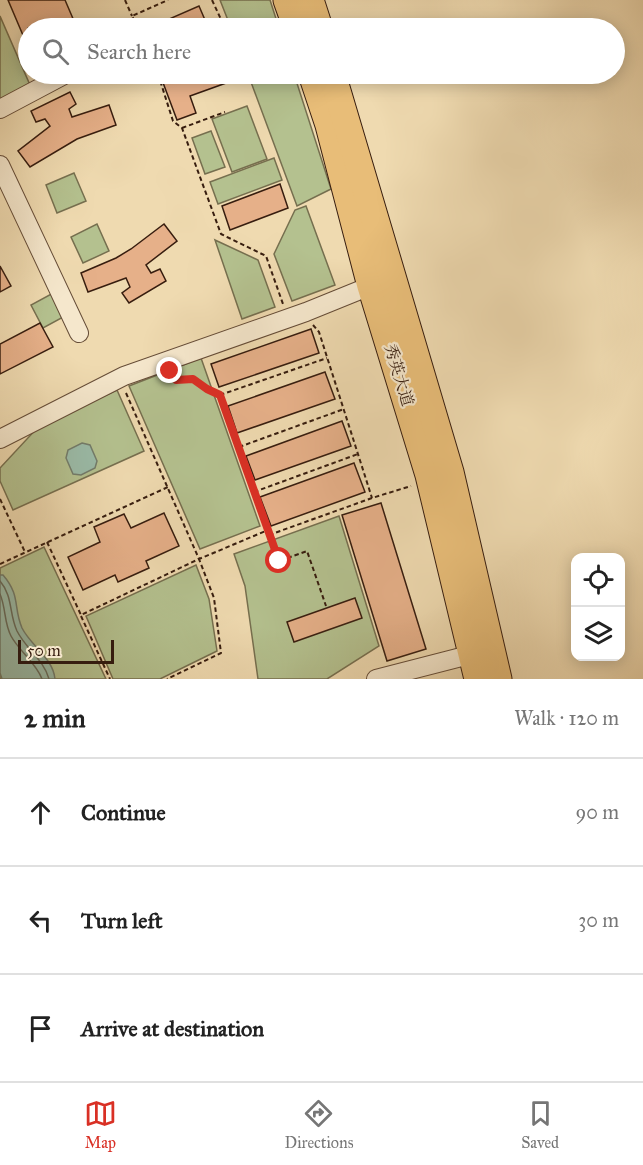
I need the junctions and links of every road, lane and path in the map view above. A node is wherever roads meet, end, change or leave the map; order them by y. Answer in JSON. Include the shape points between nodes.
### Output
{"nodes":[{"id":1,"x":125,"y":0,"type":"edge"},
{"id":2,"x":168,"y":0,"type":"edge"},
{"id":3,"x":212,"y":0,"type":"edge"},
{"id":4,"x":287,"y":0,"type":"edge"},
{"id":5,"x":310,"y":0,"type":"edge"},
{"id":6,"x":132,"y":16,"type":"joint"},
{"id":7,"x":220,"y":18,"type":"edge"},
{"id":8,"x":293,"y":18,"type":"edge"},
{"id":9,"x":316,"y":18,"type":"edge"},
{"id":10,"x":47,"y":84,"type":"edge"},
{"id":11,"x":161,"y":84,"type":"edge"},
{"id":12,"x":315,"y":84,"type":"edge"},
{"id":13,"x":334,"y":84,"type":"edge"},
{"id":14,"x":0,"y":109,"type":"edge"},
{"id":15,"x":225,"y":112,"type":"dead end"},
{"id":16,"x":182,"y":128,"type":"junction"},
{"id":17,"x":0,"y":165,"type":"edge"},
{"id":18,"x":382,"y":281,"type":"junction"},
{"id":19,"x":295,"y":316,"type":"junction"},
{"id":20,"x":79,"y":333,"type":"dead end"},
{"id":21,"x":327,"y":358,"type":"junction"},
{"id":22,"x":166,"y":361,"type":"junction"},
{"id":23,"x":120,"y":378,"type":"junction"},
{"id":24,"x":220,"y":395,"type":"junction"},
{"id":25,"x":344,"y":409,"type":"junction"},
{"id":26,"x":0,"y":439,"type":"edge"},
{"id":27,"x":238,"y":447,"type":"junction"},
{"id":28,"x":358,"y":454,"type":"junction"},
{"id":29,"x":413,"y":486,"type":"dead end"},
{"id":30,"x":168,"y":487,"type":"junction"},
{"id":31,"x":254,"y":492,"type":"junction"},
{"id":32,"x":372,"y":498,"type":"junction"},
{"id":33,"x":0,"y":499,"type":"edge"},
{"id":34,"x":268,"y":530,"type":"junction"},
{"id":35,"x":270,"y":535,"type":"junction"},
{"id":36,"x":47,"y":542,"type":"junction"},
{"id":37,"x":25,"y":552,"type":"junction"},
{"id":38,"x":199,"y":559,"type":"junction"},
{"id":39,"x":0,"y":564,"type":"edge"},
{"id":40,"x":326,"y":606,"type":"dead end"},
{"id":41,"x":81,"y":615,"type":"junction"},
{"id":42,"x":476,"y":666,"type":"edge"},
{"id":43,"x":110,"y":679,"type":"edge"},
{"id":44,"x":167,"y":679,"type":"edge"},
{"id":45,"x":376,"y":679,"type":"edge"},
{"id":46,"x":498,"y":679,"type":"edge"}],
"edges":[{"from":1,"to":6,"type":"path"},
{"from":2,"to":6,"type":"path"},
{"from":3,"to":7,"type":"path"},
{"from":4,"to":8,"type":"highway"},
{"from":5,"to":9,"type":"highway"},
{"from":10,"to":14,"type":"street"},
{"from":11,"to":16,"type":"path","via":[[173,121]]},
{"from":12,"to":18,"type":"highway","name":"秀英大道"},
{"from":13,"to":18,"type":"highway"},
{"from":15,"to":16,"type":"path"},
{"from":16,"to":19,"type":"path","via":[[221,234],[266,256]]},
{"from":17,"to":20,"type":"street"},
{"from":18,"to":19,"type":"street"},
{"from":18,"to":42,"type":"highway","name":"秀英大道"},
{"from":18,"to":46,"type":"highway","via":[[450,472]]},
{"from":19,"to":21,"type":"path","via":[[317,329]]},
{"from":19,"to":22,"type":"street"},
{"from":21,"to":24,"type":"path"},
{"from":21,"to":25,"type":"path"},
{"from":22,"to":23,"type":"street"},
{"from":22,"to":24,"type":"path","via":[[176,380],[193,379]]},
{"from":23,"to":26,"type":"street"},
{"from":23,"to":30,"type":"path"},
{"from":24,"to":27,"type":"path"},
{"from":25,"to":27,"type":"path"},
{"from":25,"to":28,"type":"path"},
{"from":27,"to":31,"type":"path"},
{"from":28,"to":31,"type":"path"},
{"from":28,"to":32,"type":"path"},
{"from":29,"to":32,"type":"path"},
{"from":30,"to":36,"type":"path"},
{"from":30,"to":38,"type":"path"},
{"from":31,"to":34,"type":"path"},
{"from":32,"to":35,"type":"path"},
{"from":33,"to":37,"type":"path"},
{"from":34,"to":35,"type":"path"},
{"from":34,"to":38,"type":"path"},
{"from":35,"to":40,"type":"path","via":[[279,561],[307,551]]},
{"from":36,"to":37,"type":"path"},
{"from":36,"to":41,"type":"path"},
{"from":37,"to":39,"type":"path"},
{"from":38,"to":41,"type":"path"},
{"from":38,"to":44,"type":"path","via":[[214,598],[221,653]]},
{"from":41,"to":43,"type":"path"},
{"from":42,"to":45,"type":"street"}]}
